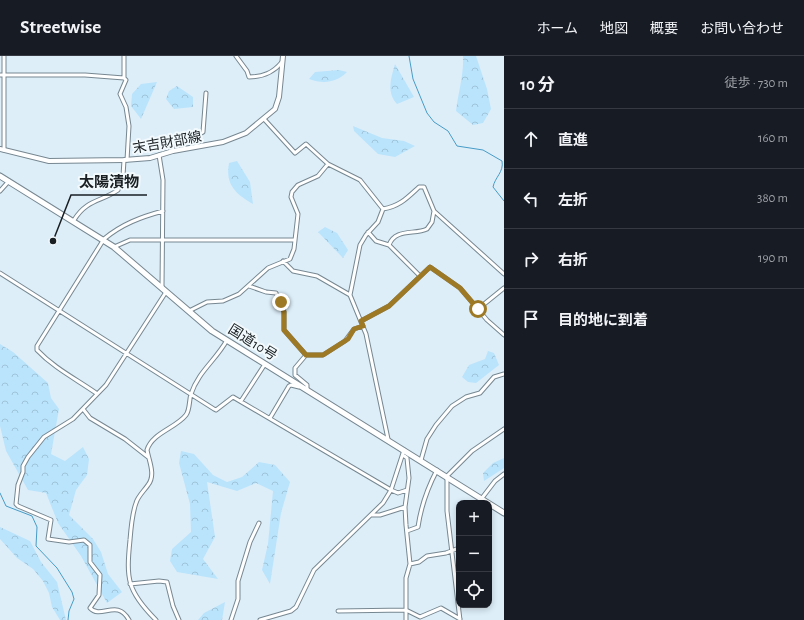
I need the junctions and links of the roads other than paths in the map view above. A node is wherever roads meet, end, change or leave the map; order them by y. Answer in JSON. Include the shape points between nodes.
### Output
{"nodes":[{"id":1,"x":4,"y":56,"type":"edge"},
{"id":2,"x":124,"y":56,"type":"edge"},
{"id":3,"x":236,"y":56,"type":"edge"},
{"id":4,"x":283,"y":56,"type":"edge"},
{"id":5,"x":282,"y":62,"type":"junction"},
{"id":6,"x":0,"y":74,"type":"edge"},
{"id":7,"x":4,"y":75,"type":"junction"},
{"id":8,"x":124,"y":78,"type":"junction"},
{"id":9,"x":206,"y":93,"type":"dead end"},
{"id":10,"x":0,"y":99,"type":"edge"},
{"id":11,"x":4,"y":99,"type":"junction"},
{"id":12,"x":264,"y":119,"type":"junction"},
{"id":13,"x":2,"y":150,"type":"edge"},
{"id":14,"x":173,"y":151,"type":"junction"},
{"id":15,"x":159,"y":155,"type":"junction"},
{"id":16,"x":125,"y":160,"type":"junction"},
{"id":17,"x":328,"y":164,"type":"junction"},
{"id":18,"x":0,"y":176,"type":"edge"},
{"id":19,"x":9,"y":181,"type":"junction"},
{"id":20,"x":0,"y":191,"type":"edge"},
{"id":21,"x":383,"y":208,"type":"junction"},
{"id":22,"x":163,"y":210,"type":"junction"},
{"id":23,"x":434,"y":211,"type":"junction"},
{"id":24,"x":74,"y":220,"type":"junction"},
{"id":25,"x":368,"y":232,"type":"junction"},
{"id":26,"x":104,"y":239,"type":"junction"},
{"id":27,"x":163,"y":239,"type":"junction"},
{"id":28,"x":295,"y":240,"type":"junction"},
{"id":29,"x":389,"y":245,"type":"junction"},
{"id":30,"x":114,"y":247,"type":"junction"},
{"id":31,"x":283,"y":261,"type":"junction"},
{"id":32,"x":0,"y":273,"type":"edge"},
{"id":33,"x":504,"y":274,"type":"edge"},
{"id":34,"x":420,"y":276,"type":"junction"},
{"id":35,"x":249,"y":286,"type":"junction"},
{"id":36,"x":504,"y":288,"type":"edge"},
{"id":37,"x":164,"y":290,"type":"junction"},
{"id":38,"x":350,"y":295,"type":"junction"},
{"id":39,"x":478,"y":309,"type":"junction"},
{"id":40,"x":59,"y":311,"type":"junction"},
{"id":41,"x":188,"y":312,"type":"junction"},
{"id":42,"x":361,"y":321,"type":"junction"},
{"id":43,"x":363,"y":326,"type":"junction"},
{"id":44,"x":504,"y":335,"type":"edge"},
{"id":45,"x":226,"y":340,"type":"junction"},
{"id":46,"x":126,"y":354,"type":"junction"},
{"id":47,"x":306,"y":355,"type":"junction"},
{"id":48,"x":265,"y":364,"type":"junction"},
{"id":49,"x":504,"y":374,"type":"edge"},
{"id":50,"x":305,"y":388,"type":"junction"},
{"id":51,"x":96,"y":393,"type":"junction"},
{"id":52,"x":190,"y":395,"type":"junction"},
{"id":53,"x":241,"y":401,"type":"junction"},
{"id":54,"x":83,"y":409,"type":"junction"},
{"id":55,"x":270,"y":418,"type":"junction"},
{"id":56,"x":504,"y":429,"type":"edge"},
{"id":57,"x":388,"y":439,"type":"junction"},
{"id":58,"x":404,"y":452,"type":"junction"},
{"id":59,"x":148,"y":456,"type":"junction"},
{"id":60,"x":421,"y":460,"type":"junction"},
{"id":61,"x":437,"y":470,"type":"junction"},
{"id":62,"x":504,"y":474,"type":"edge"},
{"id":63,"x":447,"y":476,"type":"junction"},
{"id":64,"x":391,"y":490,"type":"junction"},
{"id":65,"x":407,"y":490,"type":"junction"},
{"id":66,"x":484,"y":500,"type":"edge"},
{"id":67,"x":492,"y":505,"type":"edge"},
{"id":68,"x":406,"y":507,"type":"junction"},
{"id":69,"x":504,"y":513,"type":"edge"},
{"id":70,"x":372,"y":515,"type":"junction"},
{"id":71,"x":258,"y":523,"type":"dead end"},
{"id":72,"x":407,"y":531,"type":"junction"},
{"id":73,"x":456,"y":549,"type":"edge"},
{"id":74,"x":452,"y":550,"type":"junction"},
{"id":75,"x":410,"y":564,"type":"junction"},
{"id":76,"x":130,"y":584,"type":"junction"},
{"id":77,"x":406,"y":610,"type":"junction"},
{"id":78,"x":338,"y":611,"type":"dead end"},
{"id":79,"x":460,"y":619,"type":"edge"},
{"id":80,"x":129,"y":620,"type":"edge"},
{"id":81,"x":156,"y":620,"type":"edge"},
{"id":82,"x":179,"y":620,"type":"edge"},
{"id":83,"x":231,"y":620,"type":"edge"},
{"id":84,"x":260,"y":620,"type":"edge"},
{"id":85,"x":406,"y":620,"type":"edge"}],
"edges":[{"from":1,"to":7,"type":"street"},
{"from":2,"to":8,"type":"street"},
{"from":3,"to":5,"type":"street","via":[[249,76],[260,77],[276,69]]},
{"from":4,"to":5,"type":"main road","name":"末吉財部線"},
{"from":5,"to":12,"type":"main road","name":"末吉財部線","via":[[277,105]]},
{"from":6,"to":7,"type":"street"},
{"from":7,"to":8,"type":"street","via":[[85,75]]},
{"from":7,"to":11,"type":"street"},
{"from":8,"to":16,"type":"street","via":[[126,81],[120,94],[126,107],[129,126]]},
{"from":9,"to":14,"type":"street","via":[[203,132],[190,139],[175,140],[172,144]]},
{"from":10,"to":11,"type":"street"},
{"from":11,"to":13,"type":"street"},
{"from":12,"to":14,"type":"main road","name":"末吉財部線","via":[[246,133],[223,142]]},
{"from":12,"to":17,"type":"street","via":[[295,153],[306,144]]},
{"from":13,"to":16,"type":"main road","name":"末吉財部線","via":[[49,161]]},
{"from":14,"to":15,"type":"main road","name":"末吉財部線"},
{"from":15,"to":16,"type":"main road","name":"末吉財部線"},
{"from":15,"to":22,"type":"street","via":[[163,180]]},
{"from":16,"to":24,"type":"street","via":[[118,190],[88,205]]},
{"from":17,"to":21,"type":"street","via":[[360,180]]},
{"from":17,"to":28,"type":"street","via":[[318,176],[298,185],[292,192],[291,198],[298,214]]},
{"from":18,"to":19,"type":"highway","name":"国道10号"},
{"from":19,"to":20,"type":"street"},
{"from":19,"to":24,"type":"highway","name":"国道10号"},
{"from":21,"to":23,"type":"street","via":[[394,207],[403,202],[422,186],[426,188]]},
{"from":21,"to":25,"type":"street","via":[[378,222]]},
{"from":22,"to":26,"type":"street","via":[[117,229]]},
{"from":22,"to":27,"type":"street"},
{"from":23,"to":29,"type":"street","via":[[428,229],[399,234]]},
{"from":23,"to":33,"type":"street"},
{"from":24,"to":26,"type":"highway","name":"国道10号"},
{"from":25,"to":29,"type":"street","via":[[376,241]]},
{"from":25,"to":38,"type":"street","via":[[362,239],[358,251]]},
{"from":26,"to":30,"type":"highway","name":"国道10号"},
{"from":26,"to":40,"type":"street"},
{"from":27,"to":28,"type":"street"},
{"from":27,"to":30,"type":"street","via":[[130,240]]},
{"from":27,"to":37,"type":"street"},
{"from":28,"to":31,"type":"street","via":[[291,258]]},
{"from":29,"to":34,"type":"street"},
{"from":30,"to":37,"type":"highway","name":"国道10号"},
{"from":31,"to":35,"type":"street","via":[[268,268]]},
{"from":31,"to":38,"type":"street","via":[[294,271],[317,276]]},
{"from":32,"to":40,"type":"street"},
{"from":34,"to":39,"type":"street","via":[[430,267],[433,268],[460,288]]},
{"from":34,"to":42,"type":"street","via":[[389,306]]},
{"from":35,"to":41,"type":"street","via":[[223,301],[207,302]]},
{"from":35,"to":47,"type":"street","via":[[276,293],[284,312],[284,330]]},
{"from":36,"to":39,"type":"street"},
{"from":37,"to":41,"type":"highway","name":"国道10号"},
{"from":37,"to":46,"type":"street"},
{"from":38,"to":42,"type":"street"},
{"from":39,"to":44,"type":"street","via":[[486,320]]},
{"from":40,"to":46,"type":"street"},
{"from":40,"to":51,"type":"street","via":[[37,350]]},
{"from":41,"to":45,"type":"highway","name":"国道10号"},
{"from":42,"to":43,"type":"street"},
{"from":43,"to":47,"type":"street","via":[[354,329],[348,339],[323,355]]},
{"from":43,"to":57,"type":"street"},
{"from":45,"to":48,"type":"highway","name":"国道10号"},
{"from":45,"to":52,"type":"street","via":[[221,351],[198,377]]},
{"from":46,"to":51,"type":"street","via":[[106,385]]},
{"from":46,"to":52,"type":"street"},
{"from":47,"to":50,"type":"street","via":[[295,368],[295,375],[306,385]]},
{"from":48,"to":50,"type":"highway","name":"国道10号"},
{"from":48,"to":53,"type":"street"},
{"from":49,"to":60,"type":"street","via":[[494,377],[480,393],[466,397],[452,406],[427,439]]},
{"from":50,"to":55,"type":"street","via":[[289,386]]},
{"from":50,"to":57,"type":"highway","name":"国道10号"},
{"from":51,"to":54,"type":"street"},
{"from":52,"to":53,"type":"street","via":[[216,410],[233,397]]},
{"from":52,"to":59,"type":"street","via":[[186,415],[150,444],[146,450]]},
{"from":53,"to":55,"type":"street"},
{"from":54,"to":59,"type":"street","via":[[90,418]]},
{"from":54,"to":80,"type":"street","via":[[70,422],[44,437],[28,457],[24,463],[16,504],[51,520],[48,539],[88,542],[90,562],[100,575],[99,595],[90,608],[97,612],[117,609]]},
{"from":55,"to":64,"type":"street"},
{"from":56,"to":63,"type":"street","via":[[472,451]]},
{"from":57,"to":58,"type":"highway","name":"国道10号"},
{"from":58,"to":60,"type":"highway","name":"国道10号"},
{"from":58,"to":64,"type":"street"},
{"from":58,"to":65,"type":"street","via":[[409,478]]},
{"from":59,"to":76,"type":"street","via":[[152,473],[150,483],[137,499],[134,510],[127,570]]},
{"from":60,"to":61,"type":"highway","name":"国道10号"},
{"from":61,"to":63,"type":"highway","name":"国道10号"},
{"from":61,"to":72,"type":"street","via":[[421,507],[418,527]]},
{"from":62,"to":66,"type":"street","via":[[495,482]]},
{"from":63,"to":66,"type":"highway","name":"国道10号"},
{"from":63,"to":74,"type":"street","via":[[447,511]]},
{"from":64,"to":65,"type":"street","via":[[398,493]]},
{"from":64,"to":70,"type":"street"},
{"from":65,"to":68,"type":"street"},
{"from":67,"to":69,"type":"highway","name":"国道10号"},
{"from":68,"to":70,"type":"street"},
{"from":68,"to":72,"type":"street"},
{"from":70,"to":84,"type":"street","via":[[314,570],[296,607],[291,611]]},
{"from":71,"to":83,"type":"street","via":[[238,581],[238,599]]},
{"from":72,"to":75,"type":"street"},
{"from":73,"to":74,"type":"street"},
{"from":74,"to":75,"type":"street","via":[[427,556],[419,562]]},
{"from":74,"to":79,"type":"street"},
{"from":75,"to":77,"type":"street","via":[[406,578]]},
{"from":76,"to":81,"type":"street","via":[[136,597]]},
{"from":76,"to":82,"type":"street","via":[[167,582]]},
{"from":77,"to":78,"type":"street"},
{"from":77,"to":79,"type":"street","via":[[420,617],[441,608]]},
{"from":77,"to":85,"type":"street"}]}
